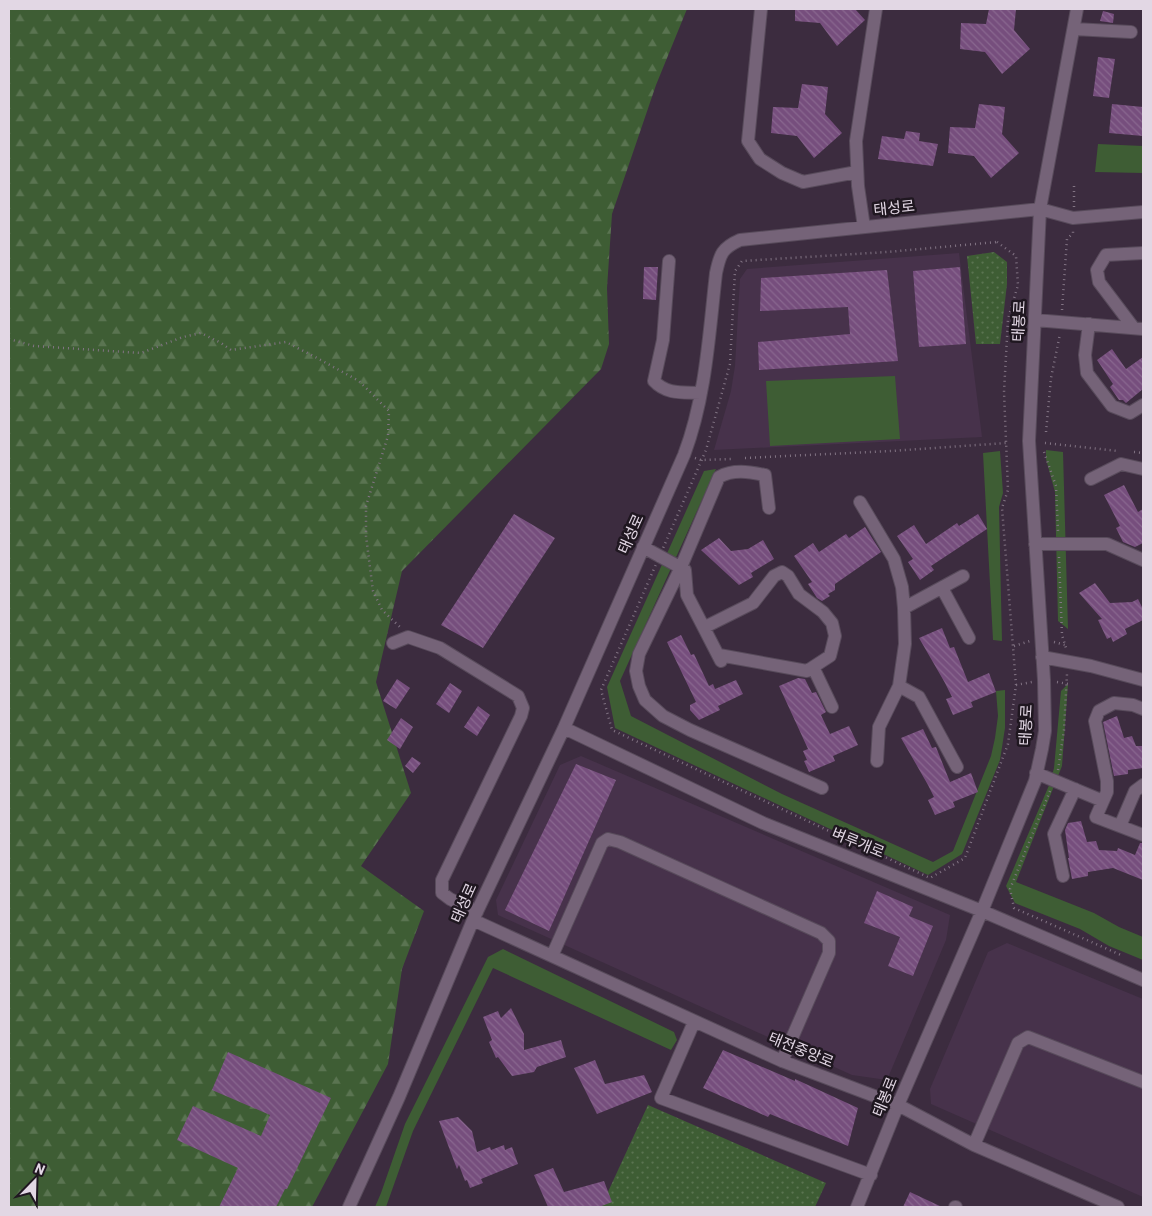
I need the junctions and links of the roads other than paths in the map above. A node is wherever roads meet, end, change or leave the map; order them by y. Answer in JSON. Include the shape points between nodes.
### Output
{"nodes":[{"id":1,"x":761,"y":9,"type":"edge"},
{"id":2,"x":876,"y":9,"type":"edge"},
{"id":3,"x":1077,"y":9,"type":"edge"},
{"id":4,"x":1074,"y":29,"type":"junction"},
{"id":5,"x":1130,"y":32,"type":"dead end"},
{"id":6,"x":857,"y":172,"type":"junction"},
{"id":7,"x":1040,"y":209,"type":"junction"},
{"id":8,"x":1143,"y":212,"type":"edge"},
{"id":9,"x":864,"y":227,"type":"junction"},
{"id":10,"x":1143,"y":253,"type":"edge"},
{"id":11,"x":669,"y":261,"type":"dead end"},
{"id":12,"x":1035,"y":320,"type":"junction"},
{"id":13,"x":1089,"y":324,"type":"junction"},
{"id":14,"x":1138,"y":328,"type":"edge"},
{"id":15,"x":701,"y":393,"type":"junction"},
{"id":16,"x":1143,"y":405,"type":"edge"},
{"id":17,"x":1143,"y":469,"type":"edge"},
{"id":18,"x":1091,"y":479,"type":"dead end"},
{"id":19,"x":860,"y":502,"type":"dead end"},
{"id":20,"x":768,"y":508,"type":"dead end"},
{"id":21,"x":1035,"y":544,"type":"junction"},
{"id":22,"x":643,"y":547,"type":"junction"},
{"id":23,"x":1143,"y":560,"type":"edge"},
{"id":24,"x":681,"y":567,"type":"junction"},
{"id":25,"x":963,"y":576,"type":"dead end"},
{"id":26,"x":942,"y":588,"type":"junction"},
{"id":27,"x":904,"y":608,"type":"junction"},
{"id":28,"x":705,"y":627,"type":"junction"},
{"id":29,"x":968,"y":638,"type":"dead end"},
{"id":30,"x":393,"y":644,"type":"dead end"},
{"id":31,"x":1042,"y":657,"type":"junction"},
{"id":32,"x":813,"y":667,"type":"junction"},
{"id":33,"x":1143,"y":680,"type":"edge"},
{"id":34,"x":899,"y":686,"type":"junction"},
{"id":35,"x":832,"y":707,"type":"dead end"},
{"id":36,"x":1143,"y":709,"type":"edge"},
{"id":37,"x":564,"y":728,"type":"junction"},
{"id":38,"x":877,"y":761,"type":"dead end"},
{"id":39,"x":957,"y":767,"type":"dead end"},
{"id":40,"x":1036,"y":773,"type":"junction"},
{"id":41,"x":1143,"y":785,"type":"edge"},
{"id":42,"x":822,"y":788,"type":"dead end"},
{"id":43,"x":1075,"y":789,"type":"junction"},
{"id":44,"x":1103,"y":801,"type":"junction"},
{"id":45,"x":1120,"y":826,"type":"junction"},
{"id":46,"x":1143,"y":835,"type":"edge"},
{"id":47,"x":1063,"y":876,"type":"dead end"},
{"id":48,"x":982,"y":911,"type":"junction"},
{"id":49,"x":475,"y":916,"type":"junction"},
{"id":50,"x":552,"y":956,"type":"junction"},
{"id":51,"x":1143,"y":980,"type":"edge"},
{"id":52,"x":694,"y":1022,"type":"junction"},
{"id":53,"x":782,"y":1061,"type":"junction"},
{"id":54,"x":1143,"y":1082,"type":"edge"},
{"id":55,"x":898,"y":1105,"type":"junction"},
{"id":56,"x":974,"y":1145,"type":"junction"},
{"id":57,"x":871,"y":1175,"type":"junction"},
{"id":58,"x":349,"y":1207,"type":"edge"},
{"id":59,"x":857,"y":1207,"type":"edge"},
{"id":60,"x":1118,"y":1207,"type":"edge"}],
"edges":[{"from":1,"to":6,"type":"street","via":[[748,141],[760,159],[803,182]]},
{"from":2,"to":6,"type":"street","via":[[856,140]]},
{"from":3,"to":4,"type":"street","name":"태봉로"},
{"from":4,"to":5,"type":"street"},
{"from":4,"to":7,"type":"street","name":"태봉로"},
{"from":6,"to":9,"type":"street"},
{"from":7,"to":8,"type":"street","name":"태성로","via":[[1073,218]]},
{"from":7,"to":9,"type":"street","name":"태성로"},
{"from":7,"to":12,"type":"street","name":"태봉로"},
{"from":9,"to":15,"type":"street","name":"태성로","via":[[740,240],[728,245],[720,256],[716,273]]},
{"from":10,"to":14,"type":"street","via":[[1106,255],[1097,270],[1099,282]]},
{"from":11,"to":15,"type":"street","via":[[663,340],[654,381],[670,392]]},
{"from":12,"to":13,"type":"street"},
{"from":12,"to":21,"type":"street","name":"태봉로","via":[[1029,441]]},
{"from":13,"to":14,"type":"street"},
{"from":13,"to":16,"type":"street","via":[[1085,355],[1087,373],[1112,406],[1130,413]]},
{"from":15,"to":22,"type":"street","name":"태성로","via":[[684,455]]},
{"from":17,"to":18,"type":"street","via":[[1121,464]]},
{"from":19,"to":27,"type":"street","via":[[894,559]]},
{"from":20,"to":24,"type":"street","via":[[765,475],[747,471],[727,472],[719,477]]},
{"from":21,"to":23,"type":"street","via":[[1107,544]]},
{"from":21,"to":31,"type":"street","name":"태봉로"},
{"from":22,"to":24,"type":"street"},
{"from":22,"to":37,"type":"street","name":"태성로"},
{"from":24,"to":28,"type":"street","via":[[685,570],[687,595]]},
{"from":24,"to":42,"type":"street","via":[[639,654],[636,671],[645,700],[663,716],[690,730]]},
{"from":25,"to":26,"type":"street"},
{"from":26,"to":27,"type":"street"},
{"from":26,"to":29,"type":"street"},
{"from":27,"to":34,"type":"street","via":[[905,644]]},
{"from":28,"to":32,"type":"street","via":[[720,658],[807,671]]},
{"from":28,"to":32,"type":"street","via":[[753,602],[774,576],[782,572],[799,594],[832,623],[836,636],[830,656]]},
{"from":30,"to":49,"type":"street","name":"태전중앙로","via":[[408,637],[440,648],[518,696],[523,708],[522,716],[442,880],[442,893]]},
{"from":31,"to":33,"type":"street"},
{"from":31,"to":40,"type":"street","name":"태봉로","via":[[1045,731]]},
{"from":32,"to":35,"type":"street"},
{"from":34,"to":38,"type":"street","via":[[879,727]]},
{"from":34,"to":39,"type":"street","via":[[919,697]]},
{"from":36,"to":44,"type":"street","via":[[1114,703],[1099,711],[1095,721],[1108,781]]},
{"from":37,"to":48,"type":"street","name":"벼루개로","via":[[763,823]]},
{"from":37,"to":49,"type":"street","name":"태성로"},
{"from":40,"to":43,"type":"street"},
{"from":40,"to":48,"type":"street","name":"태봉로"},
{"from":41,"to":45,"type":"street","via":[[1135,791]]},
{"from":43,"to":44,"type":"street"},
{"from":43,"to":47,"type":"street","via":[[1054,834]]},
{"from":44,"to":45,"type":"street","via":[[1096,817]]},
{"from":45,"to":46,"type":"street"},
{"from":48,"to":51,"type":"street","name":"벼루개로"},
{"from":48,"to":55,"type":"street","name":"태봉로"},
{"from":49,"to":50,"type":"street","name":"태전중앙로"},
{"from":49,"to":58,"type":"street","name":"태성로"},
{"from":50,"to":52,"type":"street","name":"태전중앙로"},
{"from":50,"to":53,"type":"street","via":[[602,843],[608,839],[821,933],[829,941],[829,953]]},
{"from":52,"to":53,"type":"street","name":"태전중앙로"},
{"from":52,"to":57,"type":"street","via":[[661,1098]]},
{"from":53,"to":55,"type":"street","name":"태전중앙로"},
{"from":54,"to":56,"type":"street","via":[[1028,1036],[1018,1043]]},
{"from":55,"to":56,"type":"street","name":"태전중앙로"},
{"from":55,"to":57,"type":"street","name":"태봉로"},
{"from":56,"to":60,"type":"street","name":"태전중앙로"},
{"from":57,"to":59,"type":"street","name":"태봉로"}]}
